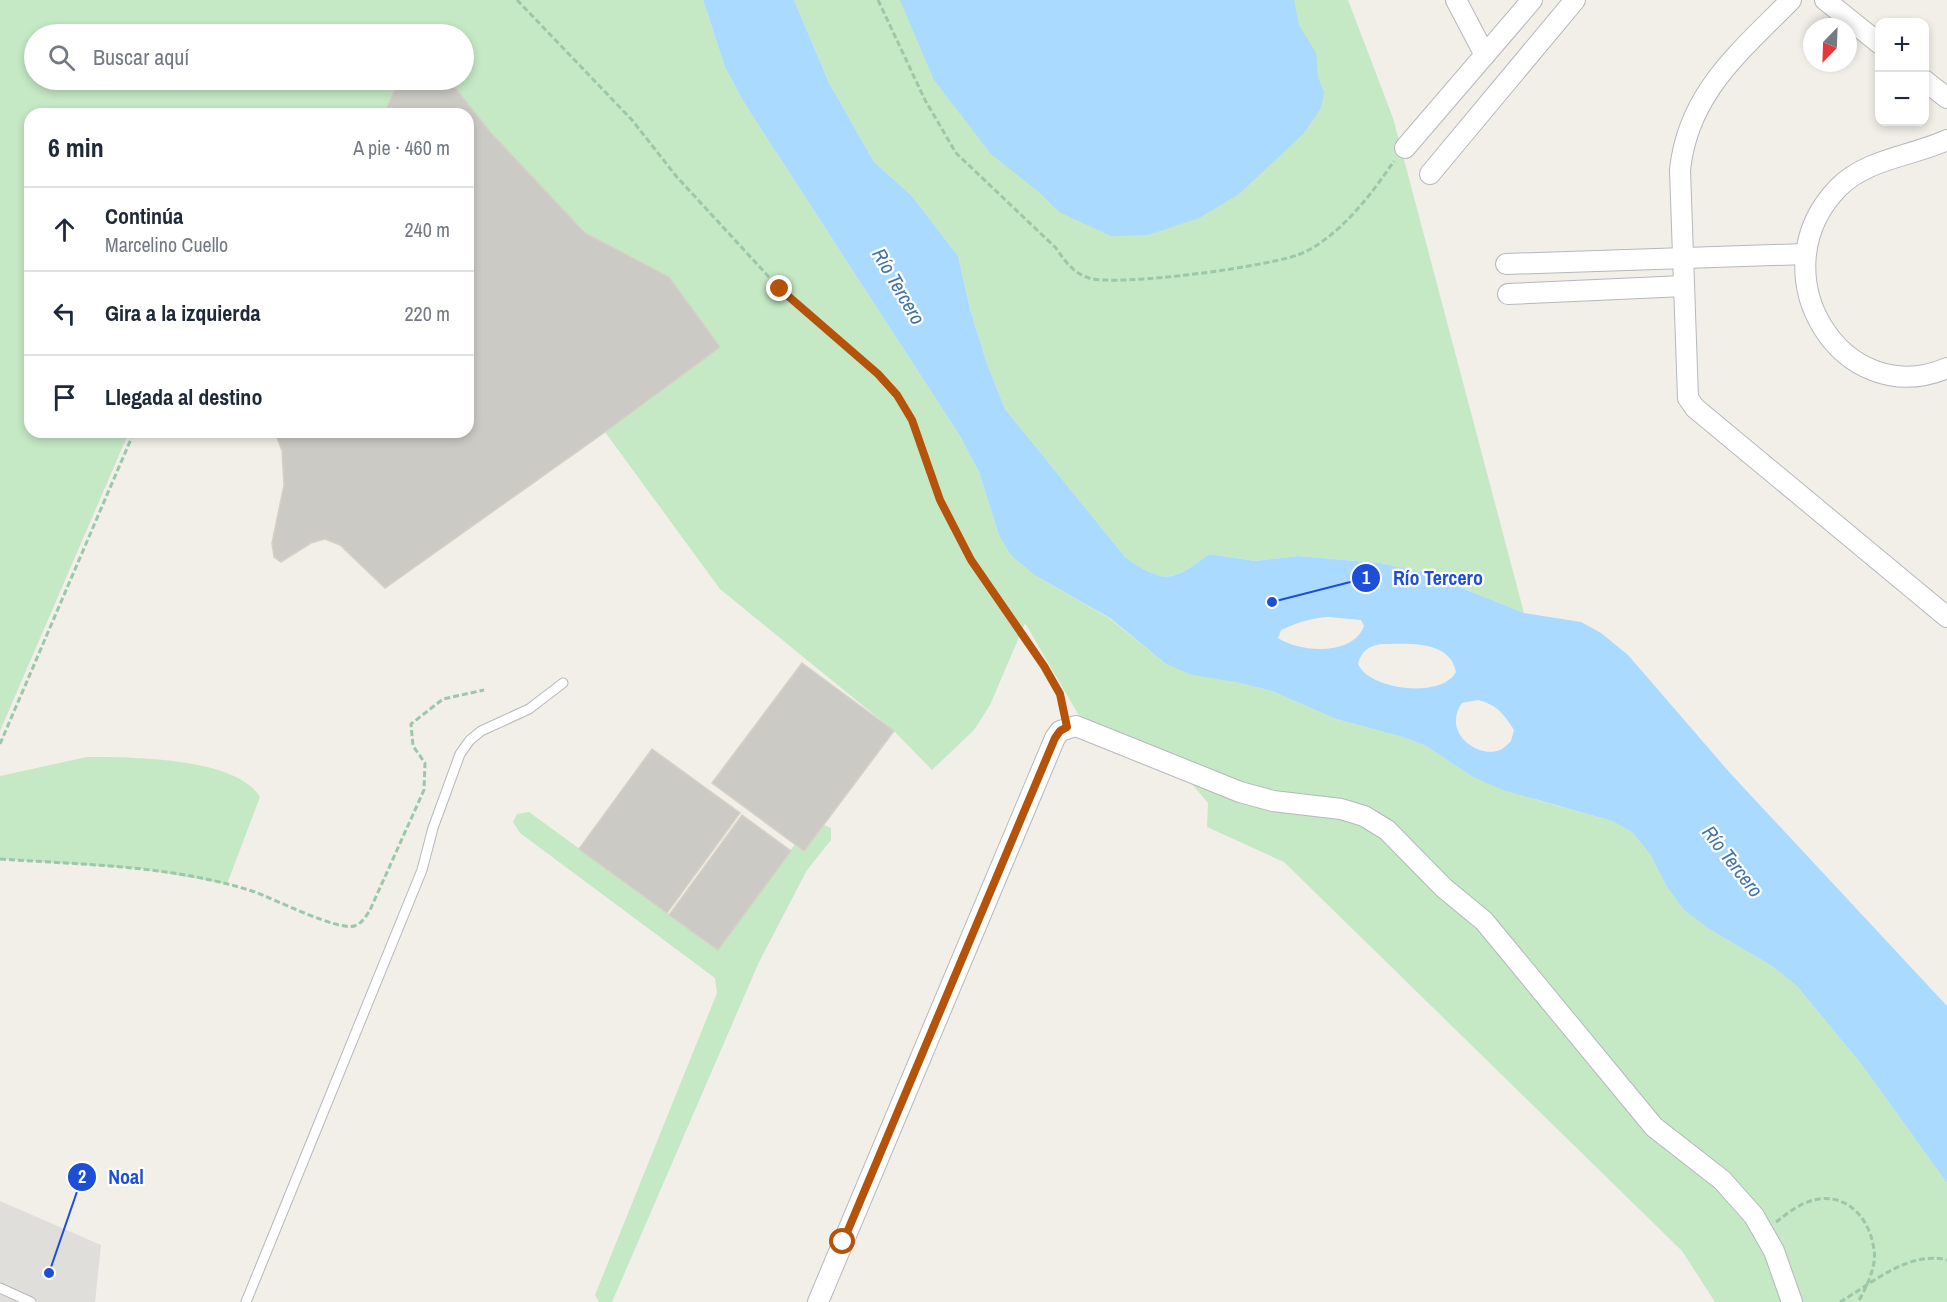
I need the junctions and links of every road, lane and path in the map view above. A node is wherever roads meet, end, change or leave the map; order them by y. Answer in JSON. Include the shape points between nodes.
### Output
{"nodes":[{"id":1,"x":517,"y":0,"type":"edge"},
{"id":2,"x":878,"y":0,"type":"edge"},
{"id":3,"x":1456,"y":0,"type":"edge"},
{"id":4,"x":1532,"y":0,"type":"edge"},
{"id":5,"x":1575,"y":0,"type":"edge"},
{"id":6,"x":1791,"y":0,"type":"edge"},
{"id":7,"x":1825,"y":0,"type":"edge"},
{"id":8,"x":1875,"y":40,"type":"edge"},
{"id":9,"x":1485,"y":56,"type":"junction"},
{"id":10,"x":1929,"y":84,"type":"edge"},
{"id":11,"x":1947,"y":99,"type":"edge"},
{"id":12,"x":1947,"y":140,"type":"edge"},
{"id":13,"x":1405,"y":148,"type":"joint"},
{"id":14,"x":1430,"y":174,"type":"dead end"},
{"id":15,"x":1804,"y":254,"type":"junction"},
{"id":16,"x":1683,"y":258,"type":"junction"},
{"id":17,"x":1506,"y":264,"type":"dead end"},
{"id":18,"x":1684,"y":286,"type":"junction"},
{"id":19,"x":1508,"y":294,"type":"dead end"},
{"id":20,"x":1947,"y":368,"type":"edge"},
{"id":21,"x":131,"y":438,"type":"edge"},
{"id":22,"x":1947,"y":617,"type":"edge"},
{"id":23,"x":563,"y":683,"type":"dead end"},
{"id":24,"x":484,"y":690,"type":"dead end"},
{"id":25,"x":1061,"y":732,"type":"junction"},
{"id":26,"x":0,"y":744,"type":"edge"},
{"id":27,"x":0,"y":859,"type":"edge"},
{"id":28,"x":1763,"y":1232,"type":"junction"},
{"id":29,"x":1947,"y":1260,"type":"edge"},
{"id":30,"x":1867,"y":1286,"type":"junction"},
{"id":31,"x":0,"y":1288,"type":"edge"},
{"id":32,"x":30,"y":1302,"type":"edge"},
{"id":33,"x":246,"y":1302,"type":"edge"},
{"id":34,"x":818,"y":1302,"type":"edge"},
{"id":35,"x":1792,"y":1302,"type":"edge"},
{"id":36,"x":1840,"y":1302,"type":"edge"},
{"id":37,"x":1858,"y":1302,"type":"edge"}],
"edges":[{"from":1,"to":25,"type":"path","via":[[632,120],[676,176],[780,289],[897,395],[912,420],[940,500],[971,560],[1060,694]]},
{"from":2,"to":13,"type":"path","via":[[925,100],[956,153],[1056,248],[1067,265],[1086,278],[1117,281],[1289,259],[1326,238],[1348,218]]},
{"from":3,"to":9,"type":"street"},
{"from":4,"to":9,"type":"street"},
{"from":5,"to":14,"type":"street"},
{"from":6,"to":16,"type":"street","via":[[1712,83],[1692,116],[1680,170]]},
{"from":7,"to":8,"type":"street"},
{"from":9,"to":13,"type":"street"},
{"from":10,"to":11,"type":"street"},
{"from":12,"to":15,"type":"street","via":[[1867,168],[1839,186],[1822,209]]},
{"from":15,"to":16,"type":"street"},
{"from":15,"to":20,"type":"street","via":[[1804,283],[1811,306],[1835,344],[1852,359],[1876,371],[1899,375],[1922,375]]},
{"from":16,"to":17,"type":"street"},
{"from":16,"to":18,"type":"street"},
{"from":18,"to":19,"type":"street"},
{"from":18,"to":22,"type":"street","via":[[1686,385],[1695,408]]},
{"from":21,"to":26,"type":"path"},
{"from":23,"to":33,"type":"lane","via":[[529,709],[481,731],[460,754],[422,870]]},
{"from":24,"to":27,"type":"path","via":[[443,699],[411,724],[413,746],[425,763],[424,790],[370,909],[362,922],[353,927],[338,925],[255,892],[190,876]]},
{"from":25,"to":28,"type":"street","via":[[1076,726],[1240,792],[1274,801],[1341,809],[1364,816],[1387,830],[1444,888],[1484,921],[1654,1127],[1722,1180]]},
{"from":25,"to":34,"type":"street"},
{"from":28,"to":30,"type":"path","via":[[1799,1205],[1820,1199],[1842,1200],[1866,1220],[1875,1252]]},
{"from":28,"to":35,"type":"street"},
{"from":29,"to":30,"type":"path","via":[[1933,1256],[1912,1260]]},
{"from":30,"to":36,"type":"path"},
{"from":30,"to":37,"type":"path"},
{"from":31,"to":32,"type":"lane"}]}
